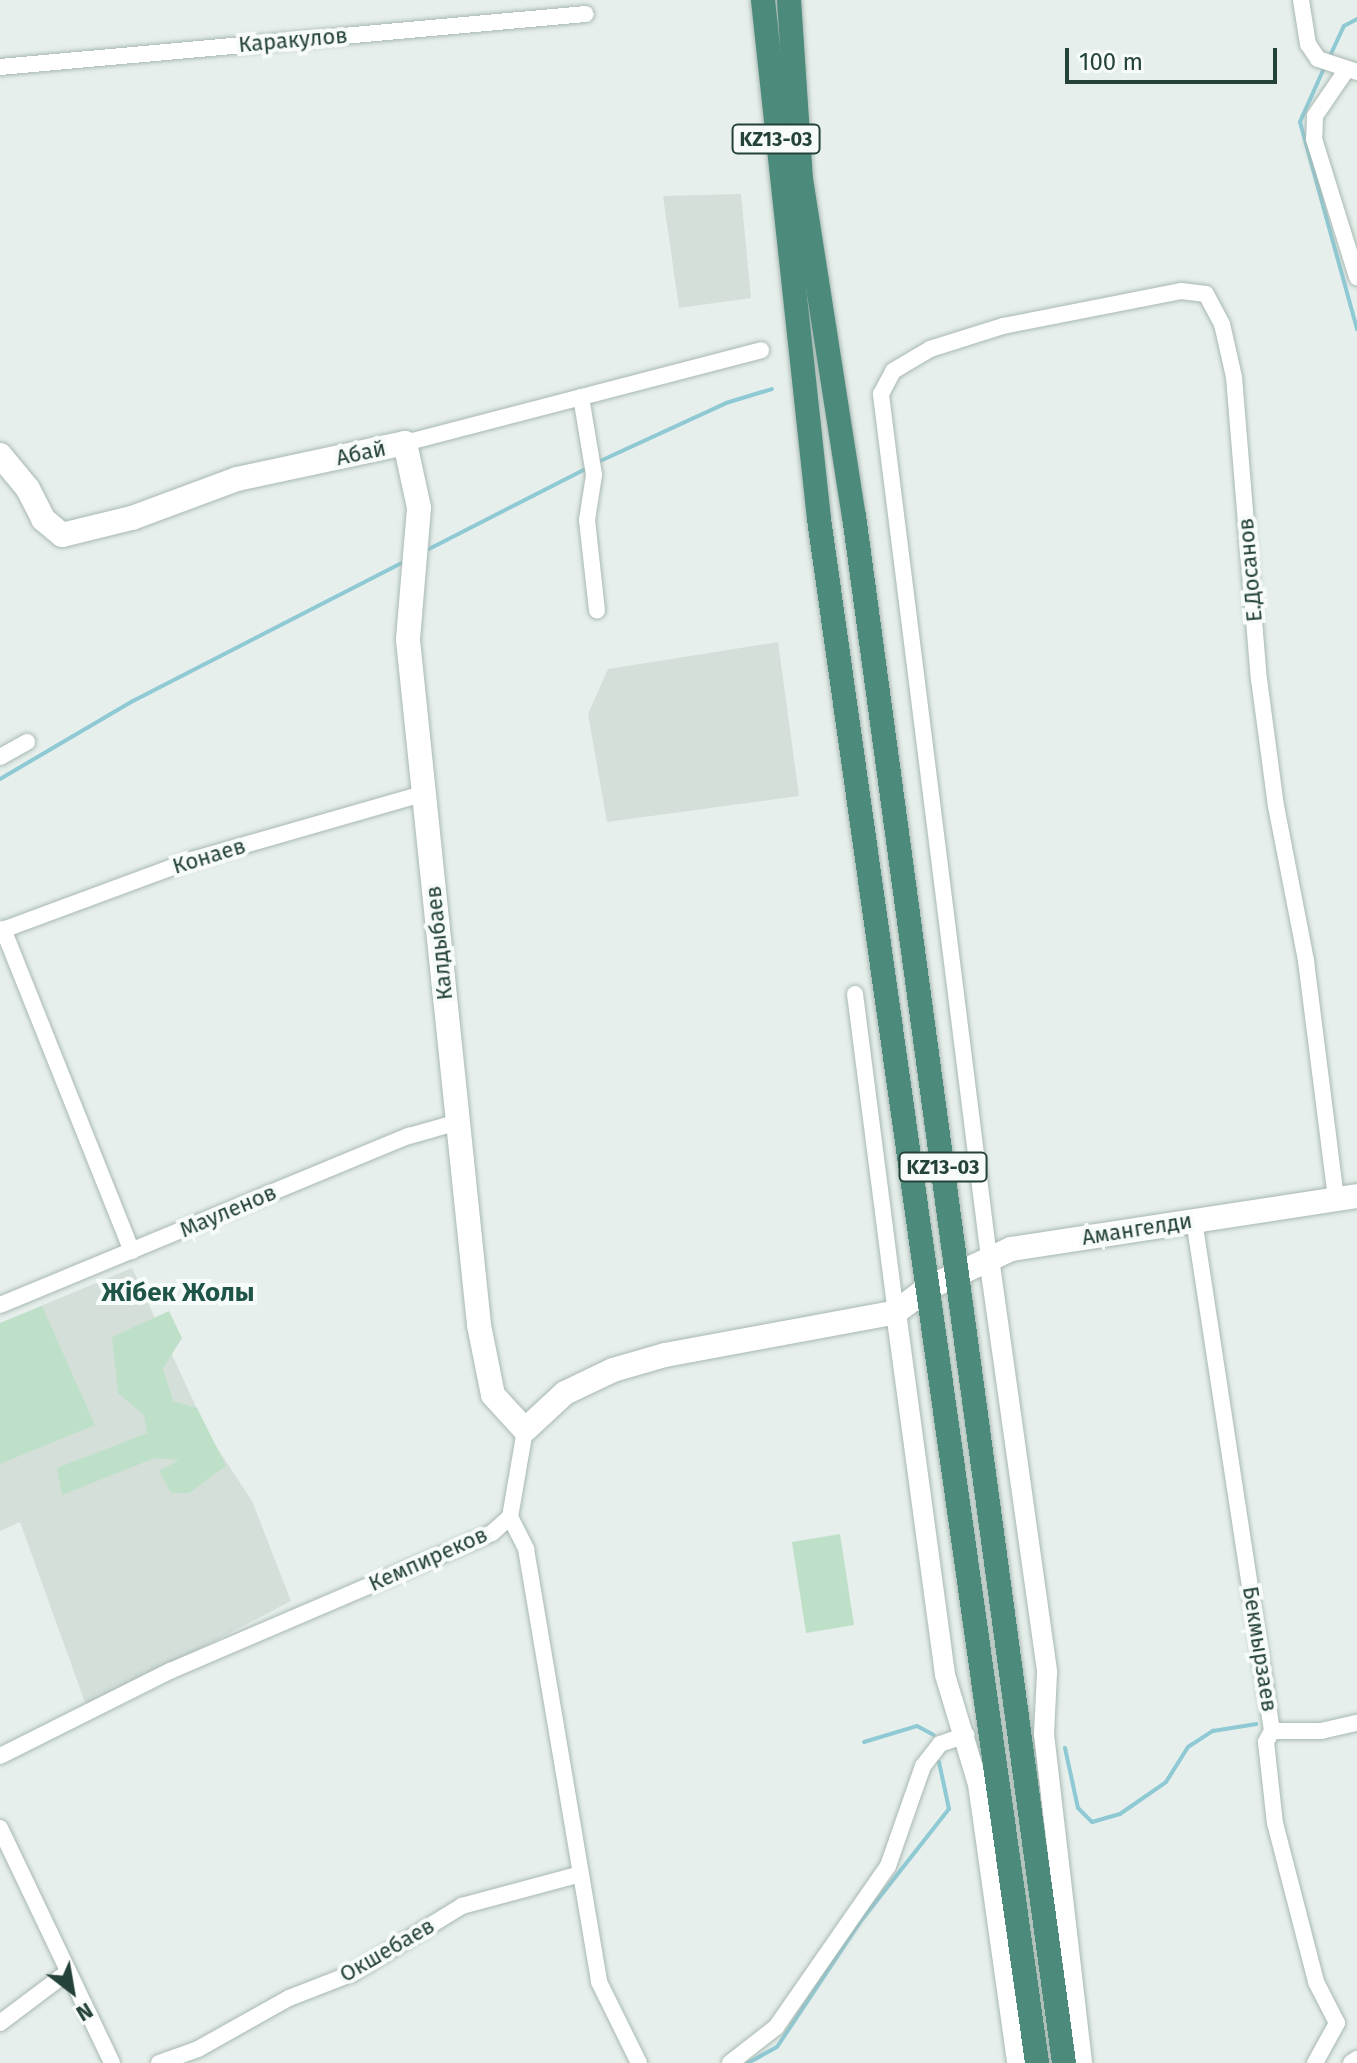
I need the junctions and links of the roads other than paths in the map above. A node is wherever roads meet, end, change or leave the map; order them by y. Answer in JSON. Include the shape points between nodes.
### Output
{"nodes":[{"id":1,"x":763,"y":0,"type":"edge"},
{"id":2,"x":789,"y":0,"type":"edge"},
{"id":3,"x":1301,"y":0,"type":"edge"},
{"id":4,"x":586,"y":14,"type":"dead end"},
{"id":5,"x":0,"y":67,"type":"edge"},
{"id":6,"x":1351,"y":72,"type":"edge"},
{"id":7,"x":805,"y":274,"type":"junction"},
{"id":8,"x":1357,"y":277,"type":"edge"},
{"id":9,"x":761,"y":350,"type":"dead end"},
{"id":10,"x":581,"y":397,"type":"junction"},
{"id":11,"x":405,"y":443,"type":"junction"},
{"id":12,"x":0,"y":455,"type":"edge"},
{"id":13,"x":854,"y":516,"type":"junction"},
{"id":14,"x":819,"y":519,"type":"junction"},
{"id":15,"x":597,"y":610,"type":"dead end"},
{"id":16,"x":27,"y":742,"type":"dead end"},
{"id":17,"x":0,"y":757,"type":"edge"},
{"id":18,"x":422,"y":794,"type":"junction"},
{"id":19,"x":2,"y":930,"type":"edge"},
{"id":20,"x":855,"y":994,"type":"dead end"},
{"id":21,"x":458,"y":1122,"type":"junction"},
{"id":22,"x":1346,"y":1198,"type":"edge"},
{"id":23,"x":1194,"y":1220,"type":"junction"},
{"id":24,"x":132,"y":1251,"type":"junction"},
{"id":25,"x":989,"y":1258,"type":"junction"},
{"id":26,"x":958,"y":1273,"type":"junction"},
{"id":27,"x":926,"y":1289,"type":"junction"},
{"id":28,"x":0,"y":1305,"type":"edge"},
{"id":29,"x":896,"y":1312,"type":"junction"},
{"id":30,"x":525,"y":1430,"type":"junction"},
{"id":31,"x":510,"y":1517,"type":"junction"},
{"id":32,"x":1357,"y":1723,"type":"edge"},
{"id":33,"x":1272,"y":1731,"type":"junction"},
{"id":34,"x":966,"y":1735,"type":"junction"},
{"id":35,"x":0,"y":1756,"type":"edge"},
{"id":36,"x":0,"y":1828,"type":"edge"},
{"id":37,"x":577,"y":1875,"type":"junction"},
{"id":38,"x":68,"y":1972,"type":"junction"},
{"id":39,"x":0,"y":2023,"type":"edge"},
{"id":40,"x":755,"y":2056,"type":"edge"},
{"id":41,"x":1357,"y":2059,"type":"edge"},
{"id":42,"x":112,"y":2063,"type":"edge"},
{"id":43,"x":159,"y":2063,"type":"edge"},
{"id":44,"x":639,"y":2063,"type":"edge"},
{"id":45,"x":730,"y":2063,"type":"edge"},
{"id":46,"x":1017,"y":2063,"type":"edge"},
{"id":47,"x":1037,"y":2063,"type":"edge"},
{"id":48,"x":1064,"y":2063,"type":"edge"},
{"id":49,"x":1082,"y":2063,"type":"edge"},
{"id":50,"x":1315,"y":2063,"type":"edge"},
{"id":51,"x":1351,"y":2063,"type":"edge"}],
"edges":[{"from":1,"to":7,"type":"highway","number":"KZ13-03"},
{"from":2,"to":7,"type":"highway","number":"KZ13-03"},
{"from":3,"to":6,"type":"street","via":[[1308,44],[1318,59]]},
{"from":4,"to":5,"type":"street","name":"Каракулов"},
{"from":6,"to":8,"type":"street","via":[[1315,116],[1314,139]]},
{"from":7,"to":13,"type":"highway","number":"KZ13-03"},
{"from":7,"to":14,"type":"highway","number":"KZ13-03"},
{"from":9,"to":10,"type":"street","name":"Абай"},
{"from":10,"to":11,"type":"street","name":"Абай"},
{"from":10,"to":15,"type":"street","via":[[594,475],[587,520]]},
{"from":11,"to":12,"type":"main road","name":"Абай","via":[[237,479],[132,518],[62,535],[43,519],[28,489]]},
{"from":11,"to":18,"type":"main road","name":"Калдыбаев","via":[[419,508],[408,610]]},
{"from":13,"to":14,"type":"highway"},
{"from":13,"to":26,"type":"highway","number":"KZ13-03"},
{"from":14,"to":27,"type":"highway","number":"KZ13-03"},
{"from":16,"to":17,"type":"street"},
{"from":18,"to":19,"type":"street","name":"Конаев","via":[[192,860]]},
{"from":18,"to":21,"type":"main road","name":"Калдыбаев"},
{"from":19,"to":24,"type":"street"},
{"from":20,"to":29,"type":"street"},
{"from":21,"to":24,"type":"street","name":"Мауленов","via":[[409,1136]]},
{"from":21,"to":30,"type":"main road","name":"Калдыбаев","via":[[489,1381],[499,1407]]},
{"from":22,"to":23,"type":"main road","name":"Амангелди"},
{"from":22,"to":25,"type":"street","name":"Е.Досанов","via":[[1276,806],[1259,679],[1234,377],[1222,324],[1206,294],[1181,291],[1003,326],[930,349],[893,371],[881,394]]},
{"from":23,"to":25,"type":"main road","name":"Амангелди","via":[[1011,1249]]},
{"from":23,"to":33,"type":"street","name":"Бекмырзаев"},
{"from":24,"to":28,"type":"street","name":"Мауленов"},
{"from":25,"to":26,"type":"main road","name":"Амангелди"},
{"from":25,"to":49,"type":"street","via":[[1047,1673],[1044,1734]]},
{"from":26,"to":27,"type":"main road","name":"Амангелди"},
{"from":26,"to":48,"type":"highway","number":"KZ13-03"},
{"from":27,"to":29,"type":"main road"},
{"from":27,"to":47,"type":"highway","number":"KZ13-03"},
{"from":29,"to":30,"type":"main road","via":[[665,1355],[613,1370],[565,1393]]},
{"from":29,"to":34,"type":"street","via":[[945,1675]]},
{"from":30,"to":31,"type":"street","name":"Кемпиреков"},
{"from":31,"to":35,"type":"street","name":"Кемпиреков","via":[[492,1533],[170,1671]]},
{"from":31,"to":37,"type":"street","via":[[526,1549]]},
{"from":32,"to":33,"type":"street","via":[[1321,1731]]},
{"from":33,"to":50,"type":"street","name":"Бекмырзаев","via":[[1266,1742],[1275,1823],[1316,1982],[1337,2023]]},
{"from":34,"to":40,"type":"street","via":[[940,1744],[923,1766],[888,1866]]},
{"from":34,"to":46,"type":"street"},
{"from":36,"to":38,"type":"street"},
{"from":37,"to":43,"type":"street","name":"Окшебаев","via":[[462,1906],[353,1973],[289,1998],[198,2049]]},
{"from":37,"to":44,"type":"street","via":[[599,1982]]},
{"from":38,"to":39,"type":"street"},
{"from":38,"to":42,"type":"street"},
{"from":40,"to":45,"type":"street"},
{"from":41,"to":51,"type":"street"}]}
